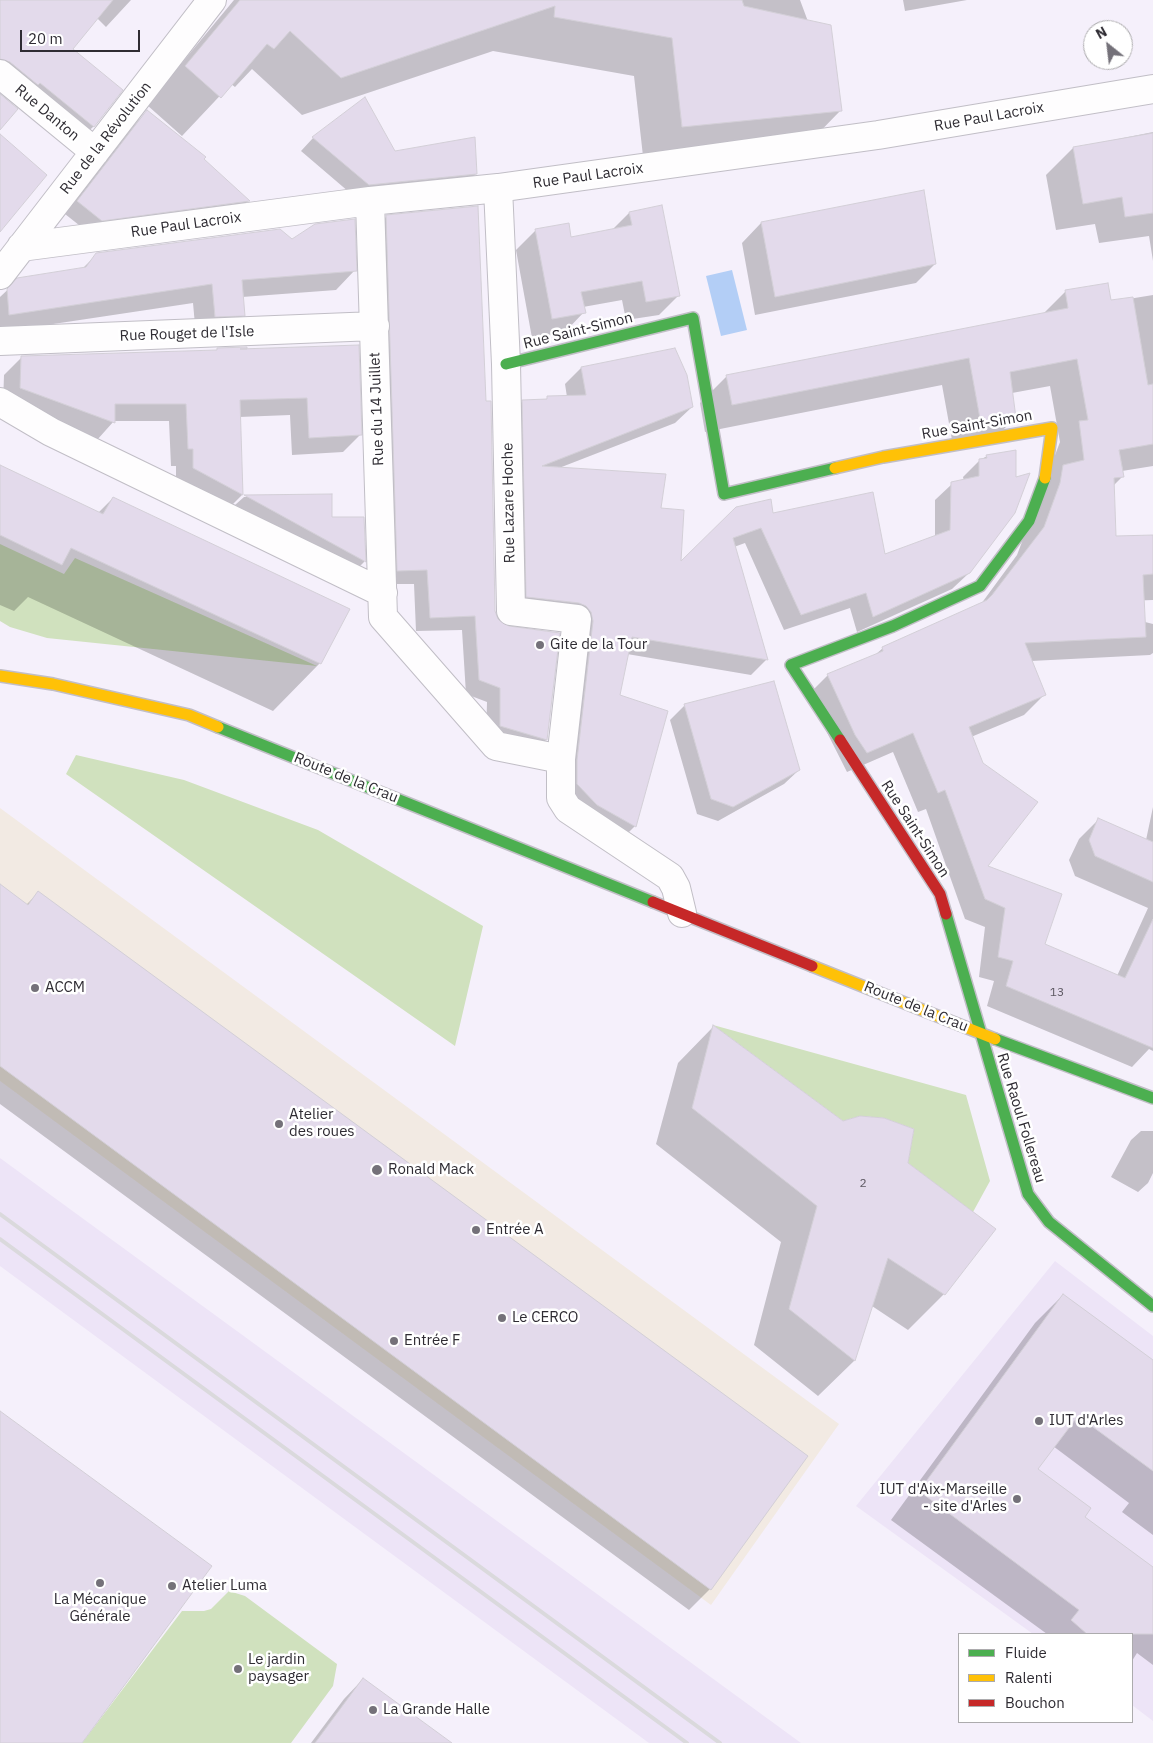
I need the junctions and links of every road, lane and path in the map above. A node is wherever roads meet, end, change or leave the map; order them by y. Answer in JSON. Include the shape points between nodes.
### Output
{"nodes":[{"id":1,"x":212,"y":0,"type":"edge"},
{"id":2,"x":0,"y":74,"type":"edge"},
{"id":3,"x":1153,"y":90,"type":"edge"},
{"id":4,"x":95,"y":152,"type":"junction"},
{"id":5,"x":498,"y":188,"type":"junction"},
{"id":6,"x":370,"y":201,"type":"junction"},
{"id":7,"x":21,"y":247,"type":"junction"},
{"id":8,"x":0,"y":275,"type":"edge"},
{"id":9,"x":375,"y":326,"type":"junction"},
{"id":10,"x":0,"y":341,"type":"edge"},
{"id":11,"x":506,"y":364,"type":"junction"},
{"id":12,"x":0,"y":402,"type":"edge"},
{"id":13,"x":383,"y":605,"type":"junction"},
{"id":14,"x":0,"y":676,"type":"edge"},
{"id":15,"x":561,"y":759,"type":"junction"},
{"id":16,"x":682,"y":913,"type":"junction"},
{"id":17,"x":980,"y":1033,"type":"junction"},
{"id":18,"x":1153,"y":1098,"type":"edge"},
{"id":19,"x":1153,"y":1306,"type":"edge"}],
"edges":[{"from":1,"to":4,"type":"street","name":"Rue de la Révolution"},
{"from":2,"to":4,"type":"street","name":"Rue Danton"},
{"from":3,"to":5,"type":"street","name":"Rue Paul Lacroix","via":[[878,136]]},
{"from":4,"to":7,"type":"street","name":"Rue de la Révolution"},
{"from":5,"to":6,"type":"street","name":"Rue Paul Lacroix"},
{"from":5,"to":11,"type":"street","name":"Rue Lazare Hoche"},
{"from":6,"to":7,"type":"street","name":"Rue Paul Lacroix"},
{"from":6,"to":9,"type":"street","name":"Rue du 14 Juillet"},
{"from":7,"to":8,"type":"street","name":"Rue de la Révolution"},
{"from":9,"to":10,"type":"street","name":"Rue Rouget de l'Isle"},
{"from":9,"to":13,"type":"street","name":"Rue du 14 Juillet"},
{"from":11,"to":15,"type":"street","name":"Rue Lazare Hoche","via":[[511,611],[578,619]]},
{"from":11,"to":17,"type":"street","name":"Rue Saint-Simon","via":[[693,318],[724,494],[883,457],[1052,428],[1045,478],[1029,521],[980,586],[894,626],[791,665],[940,894]]},
{"from":12,"to":13,"type":"street","via":[[50,432]]},
{"from":13,"to":15,"type":"street","via":[[496,746]]},
{"from":14,"to":16,"type":"street","name":"Route de la Crau","via":[[53,684],[189,715]]},
{"from":15,"to":16,"type":"street","via":[[561,798],[568,809],[670,877]]},
{"from":16,"to":17,"type":"street","name":"Route de la Crau"},
{"from":17,"to":18,"type":"street","name":"Route de la Crau"},
{"from":17,"to":19,"type":"street","name":"Rue Raoul Follereau","via":[[1028,1194],[1049,1222]]}]}
